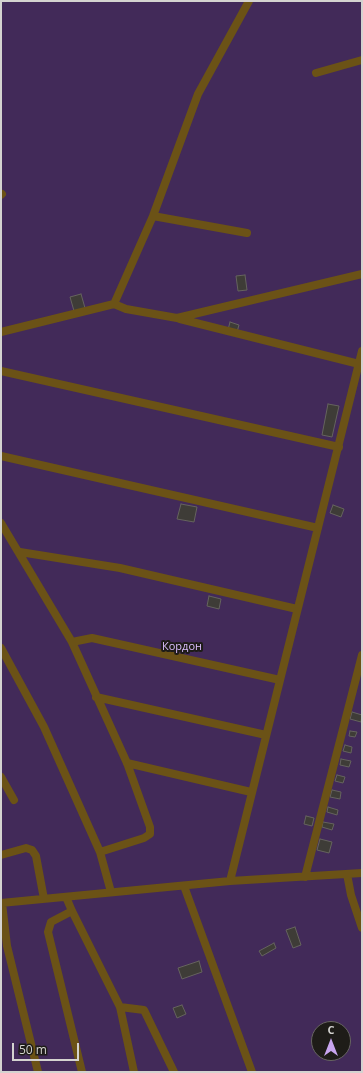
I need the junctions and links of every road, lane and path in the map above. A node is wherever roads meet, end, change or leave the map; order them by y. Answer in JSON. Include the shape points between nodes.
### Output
{"nodes":[{"id":1,"x":249,"y":1,"type":"edge"},
{"id":2,"x":362,"y":60,"type":"edge"},
{"id":3,"x":316,"y":73,"type":"dead end"},
{"id":4,"x":153,"y":216,"type":"junction"},
{"id":5,"x":247,"y":233,"type":"dead end"},
{"id":6,"x":362,"y":274,"type":"edge"},
{"id":7,"x":114,"y":304,"type":"junction"},
{"id":8,"x":178,"y":318,"type":"junction"},
{"id":9,"x":1,"y":332,"type":"edge"},
{"id":10,"x":362,"y":351,"type":"edge"},
{"id":11,"x":359,"y":364,"type":"junction"},
{"id":12,"x":1,"y":371,"type":"edge"},
{"id":13,"x":339,"y":447,"type":"junction"},
{"id":14,"x":1,"y":456,"type":"edge"},
{"id":15,"x":1,"y":523,"type":"edge"},
{"id":16,"x":318,"y":528,"type":"junction"},
{"id":17,"x":20,"y":552,"type":"junction"},
{"id":18,"x":297,"y":609,"type":"junction"},
{"id":19,"x":72,"y":642,"type":"junction"},
{"id":20,"x":1,"y":648,"type":"edge"},
{"id":21,"x":362,"y":655,"type":"edge"},
{"id":22,"x":280,"y":680,"type":"junction"},
{"id":23,"x":96,"y":697,"type":"junction"},
{"id":24,"x":266,"y":735,"type":"junction"},
{"id":25,"x":128,"y":763,"type":"junction"},
{"id":26,"x":1,"y":777,"type":"edge"},
{"id":27,"x":251,"y":792,"type":"junction"},
{"id":28,"x":14,"y":800,"type":"dead end"},
{"id":29,"x":100,"y":852,"type":"junction"},
{"id":30,"x":1,"y":855,"type":"edge"},
{"id":31,"x":362,"y":873,"type":"edge"},
{"id":32,"x":347,"y":874,"type":"junction"},
{"id":33,"x":305,"y":877,"type":"junction"},
{"id":34,"x":230,"y":881,"type":"junction"},
{"id":35,"x":184,"y":886,"type":"junction"},
{"id":36,"x":111,"y":892,"type":"junction"},
{"id":37,"x":66,"y":897,"type":"junction"},
{"id":38,"x":44,"y":899,"type":"junction"},
{"id":39,"x":1,"y":903,"type":"edge"},
{"id":40,"x":72,"y":911,"type":"junction"},
{"id":41,"x":362,"y":928,"type":"edge"},
{"id":42,"x":120,"y":1007,"type":"junction"},
{"id":43,"x":38,"y":1072,"type":"edge"},
{"id":44,"x":82,"y":1072,"type":"edge"},
{"id":45,"x":134,"y":1072,"type":"edge"},
{"id":46,"x":174,"y":1072,"type":"edge"},
{"id":47,"x":252,"y":1072,"type":"edge"}],
"edges":[{"from":1,"to":4,"type":"street","via":[[198,94]]},
{"from":2,"to":3,"type":"street"},
{"from":4,"to":5,"type":"street"},
{"from":4,"to":7,"type":"street"},
{"from":6,"to":8,"type":"street"},
{"from":7,"to":8,"type":"street","via":[[126,309]]},
{"from":7,"to":9,"type":"street"},
{"from":8,"to":11,"type":"street"},
{"from":10,"to":11,"type":"street"},
{"from":11,"to":13,"type":"street"},
{"from":12,"to":13,"type":"street"},
{"from":13,"to":16,"type":"street"},
{"from":14,"to":16,"type":"street"},
{"from":15,"to":17,"type":"street"},
{"from":16,"to":18,"type":"street"},
{"from":17,"to":18,"type":"street","via":[[120,568]]},
{"from":17,"to":19,"type":"street"},
{"from":18,"to":22,"type":"street"},
{"from":19,"to":22,"type":"street","via":[[92,638]]},
{"from":19,"to":23,"type":"street"},
{"from":20,"to":29,"type":"street","via":[[44,727]]},
{"from":21,"to":33,"type":"street"},
{"from":22,"to":24,"type":"street"},
{"from":23,"to":24,"type":"street"},
{"from":23,"to":25,"type":"street"},
{"from":24,"to":27,"type":"street"},
{"from":25,"to":27,"type":"street"},
{"from":25,"to":29,"type":"street","via":[[150,827],[150,834]]},
{"from":26,"to":28,"type":"street"},
{"from":27,"to":34,"type":"street"},
{"from":29,"to":36,"type":"street"},
{"from":30,"to":38,"type":"street","via":[[26,848],[32,850],[36,856]]},
{"from":31,"to":32,"type":"street"},
{"from":32,"to":33,"type":"street"},
{"from":32,"to":41,"type":"street"},
{"from":33,"to":34,"type":"street"},
{"from":34,"to":35,"type":"street"},
{"from":35,"to":36,"type":"street"},
{"from":35,"to":47,"type":"street"},
{"from":36,"to":37,"type":"street"},
{"from":37,"to":38,"type":"street"},
{"from":37,"to":40,"type":"street"},
{"from":38,"to":39,"type":"street"},
{"from":39,"to":43,"type":"street","via":[[7,946]]},
{"from":40,"to":42,"type":"street"},
{"from":40,"to":44,"type":"street","via":[[51,922],[48,932]]},
{"from":42,"to":45,"type":"street"},
{"from":42,"to":46,"type":"street","via":[[144,1010]]}]}
